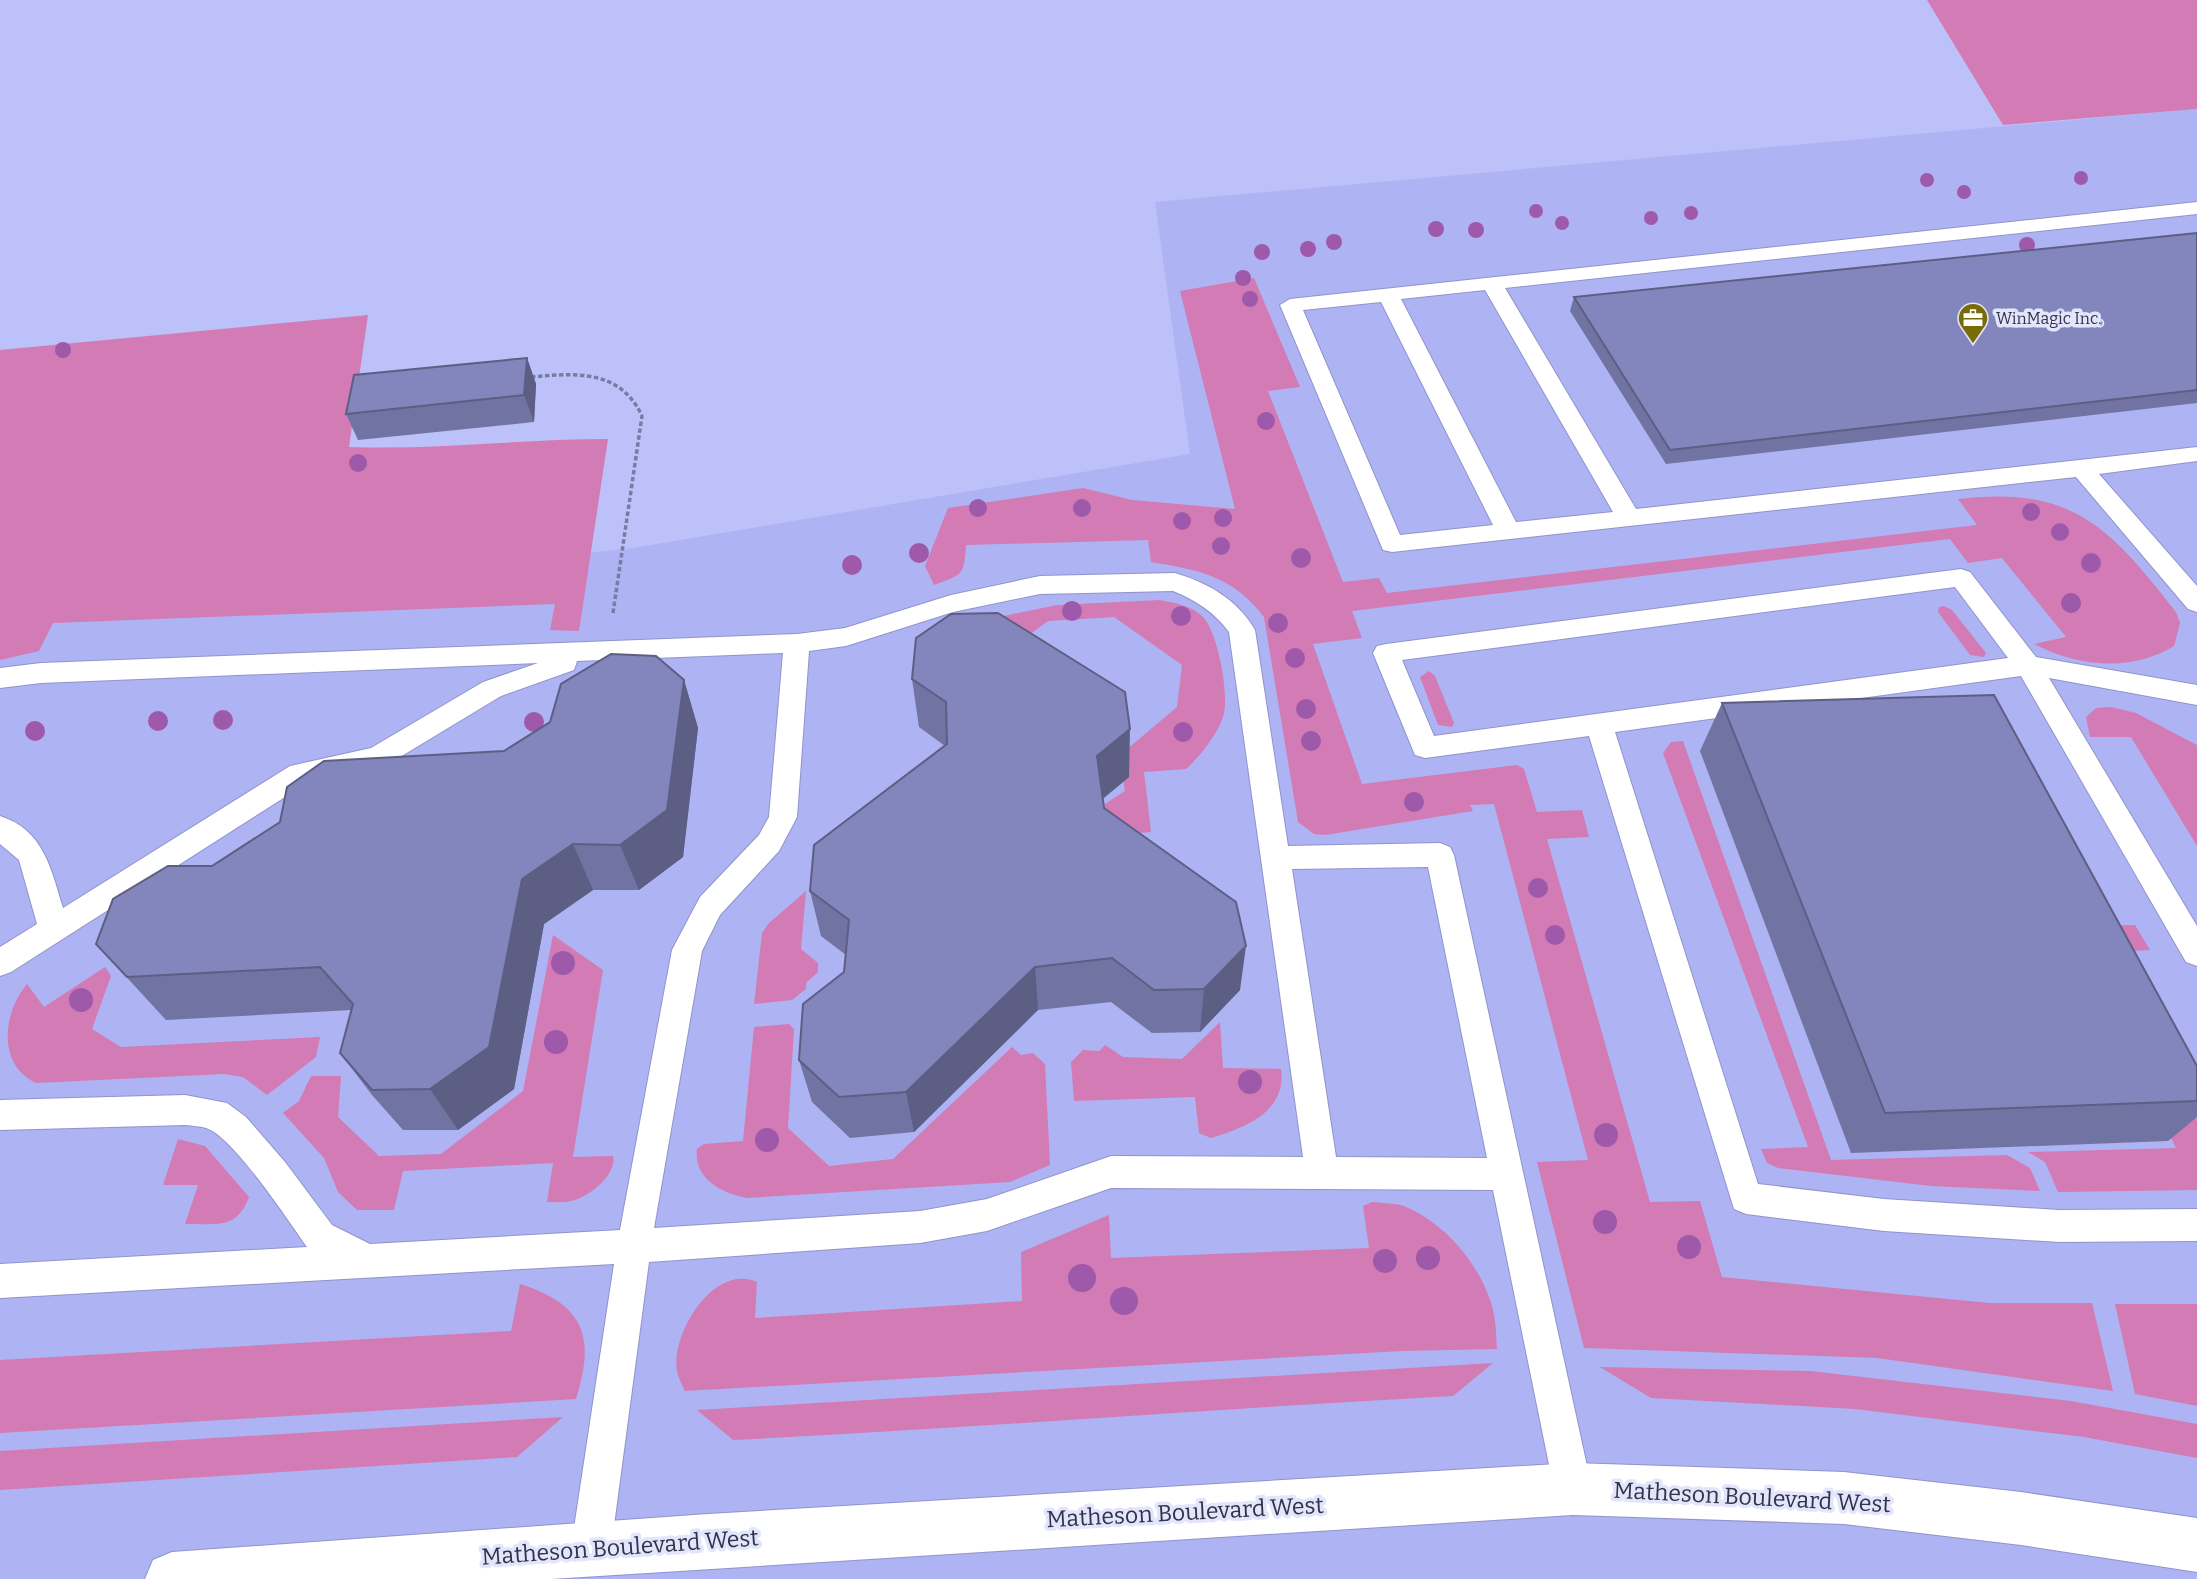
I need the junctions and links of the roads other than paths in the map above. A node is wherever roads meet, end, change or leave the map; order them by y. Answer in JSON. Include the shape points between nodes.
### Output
{"nodes":[{"id":1,"x":2197,"y":208,"type":"edge"},
{"id":2,"x":1492,"y":284,"type":"junction"},
{"id":3,"x":1388,"y":295,"type":"junction"},
{"id":4,"x":2197,"y":454,"type":"edge"},
{"id":5,"x":2082,"y":469,"type":"junction"},
{"id":6,"x":1628,"y":517,"type":"junction"},
{"id":7,"x":1508,"y":531,"type":"junction"},
{"id":8,"x":2197,"y":603,"type":"edge"},
{"id":9,"x":797,"y":643,"type":"junction"},
{"id":10,"x":600,"y":652,"type":"junction"},
{"id":11,"x":2028,"y":665,"type":"junction"},
{"id":12,"x":0,"y":678,"type":"edge"},
{"id":13,"x":2197,"y":695,"type":"edge"},
{"id":14,"x":1599,"y":725,"type":"junction"},
{"id":15,"x":0,"y":827,"type":"edge"},
{"id":16,"x":1273,"y":858,"type":"junction"},
{"id":17,"x":54,"y":929,"type":"junction"},
{"id":18,"x":2197,"y":953,"type":"edge"},
{"id":19,"x":0,"y":963,"type":"edge"},
{"id":20,"x":0,"y":1115,"type":"edge"},
{"id":21,"x":1508,"y":1174,"type":"junction"},
{"id":22,"x":1322,"y":1175,"type":"junction"},
{"id":23,"x":2197,"y":1225,"type":"edge"},
{"id":24,"x":634,"y":1247,"type":"junction"},
{"id":25,"x":364,"y":1259,"type":"junction"},
{"id":26,"x":0,"y":1281,"type":"edge"},
{"id":27,"x":1573,"y":1489,"type":"junction"},
{"id":28,"x":2197,"y":1545,"type":"edge"},
{"id":29,"x":591,"y":1548,"type":"junction"},
{"id":30,"x":172,"y":1579,"type":"edge"}],
"edges":[{"from":1,"to":2,"type":"lane"},
{"from":2,"to":3,"type":"lane"},
{"from":2,"to":6,"type":"lane"},
{"from":3,"to":7,"type":"lane"},
{"from":3,"to":7,"type":"lane","via":[[1290,305],[1392,544]]},
{"from":4,"to":5,"type":"lane"},
{"from":5,"to":6,"type":"lane"},
{"from":5,"to":8,"type":"lane"},
{"from":6,"to":7,"type":"lane"},
{"from":9,"to":10,"type":"lane"},
{"from":9,"to":16,"type":"lane","via":[[846,637],[951,604],[1040,585],[1175,582],[1201,592],[1226,610],[1242,630]]},
{"from":9,"to":24,"type":"lane","via":[[783,817],[769,843],[710,906],[687,950]]},
{"from":10,"to":12,"type":"lane"},
{"from":10,"to":17,"type":"lane","via":[[492,689],[380,756],[300,774]]},
{"from":11,"to":13,"type":"lane"},
{"from":11,"to":14,"type":"lane"},
{"from":11,"to":14,"type":"lane","via":[[1961,578],[1386,653],[1425,748]]},
{"from":11,"to":18,"type":"lane"},
{"from":14,"to":23,"type":"lane","via":[[1745,1198],[1884,1215],[2059,1226]]},
{"from":15,"to":17,"type":"lane","via":[[32,854]]},
{"from":16,"to":21,"type":"lane","via":[[1440,855]]},
{"from":16,"to":22,"type":"lane"},
{"from":17,"to":19,"type":"lane"},
{"from":20,"to":25,"type":"lane","via":[[186,1110],[215,1114],[234,1128],[273,1173],[320,1237]]},
{"from":21,"to":22,"type":"lane"},
{"from":21,"to":27,"type":"lane"},
{"from":22,"to":24,"type":"lane","via":[[1111,1172],[987,1215],[920,1227]]},
{"from":24,"to":25,"type":"lane"},
{"from":24,"to":29,"type":"lane"},
{"from":25,"to":26,"type":"lane"},
{"from":27,"to":28,"type":"street","name":"Matheson Boulevard West","via":[[1845,1498],[2083,1526]]},
{"from":27,"to":29,"type":"street","name":"Matheson Boulevard West"},
{"from":29,"to":30,"type":"street","name":"Matheson Boulevard West"}]}
